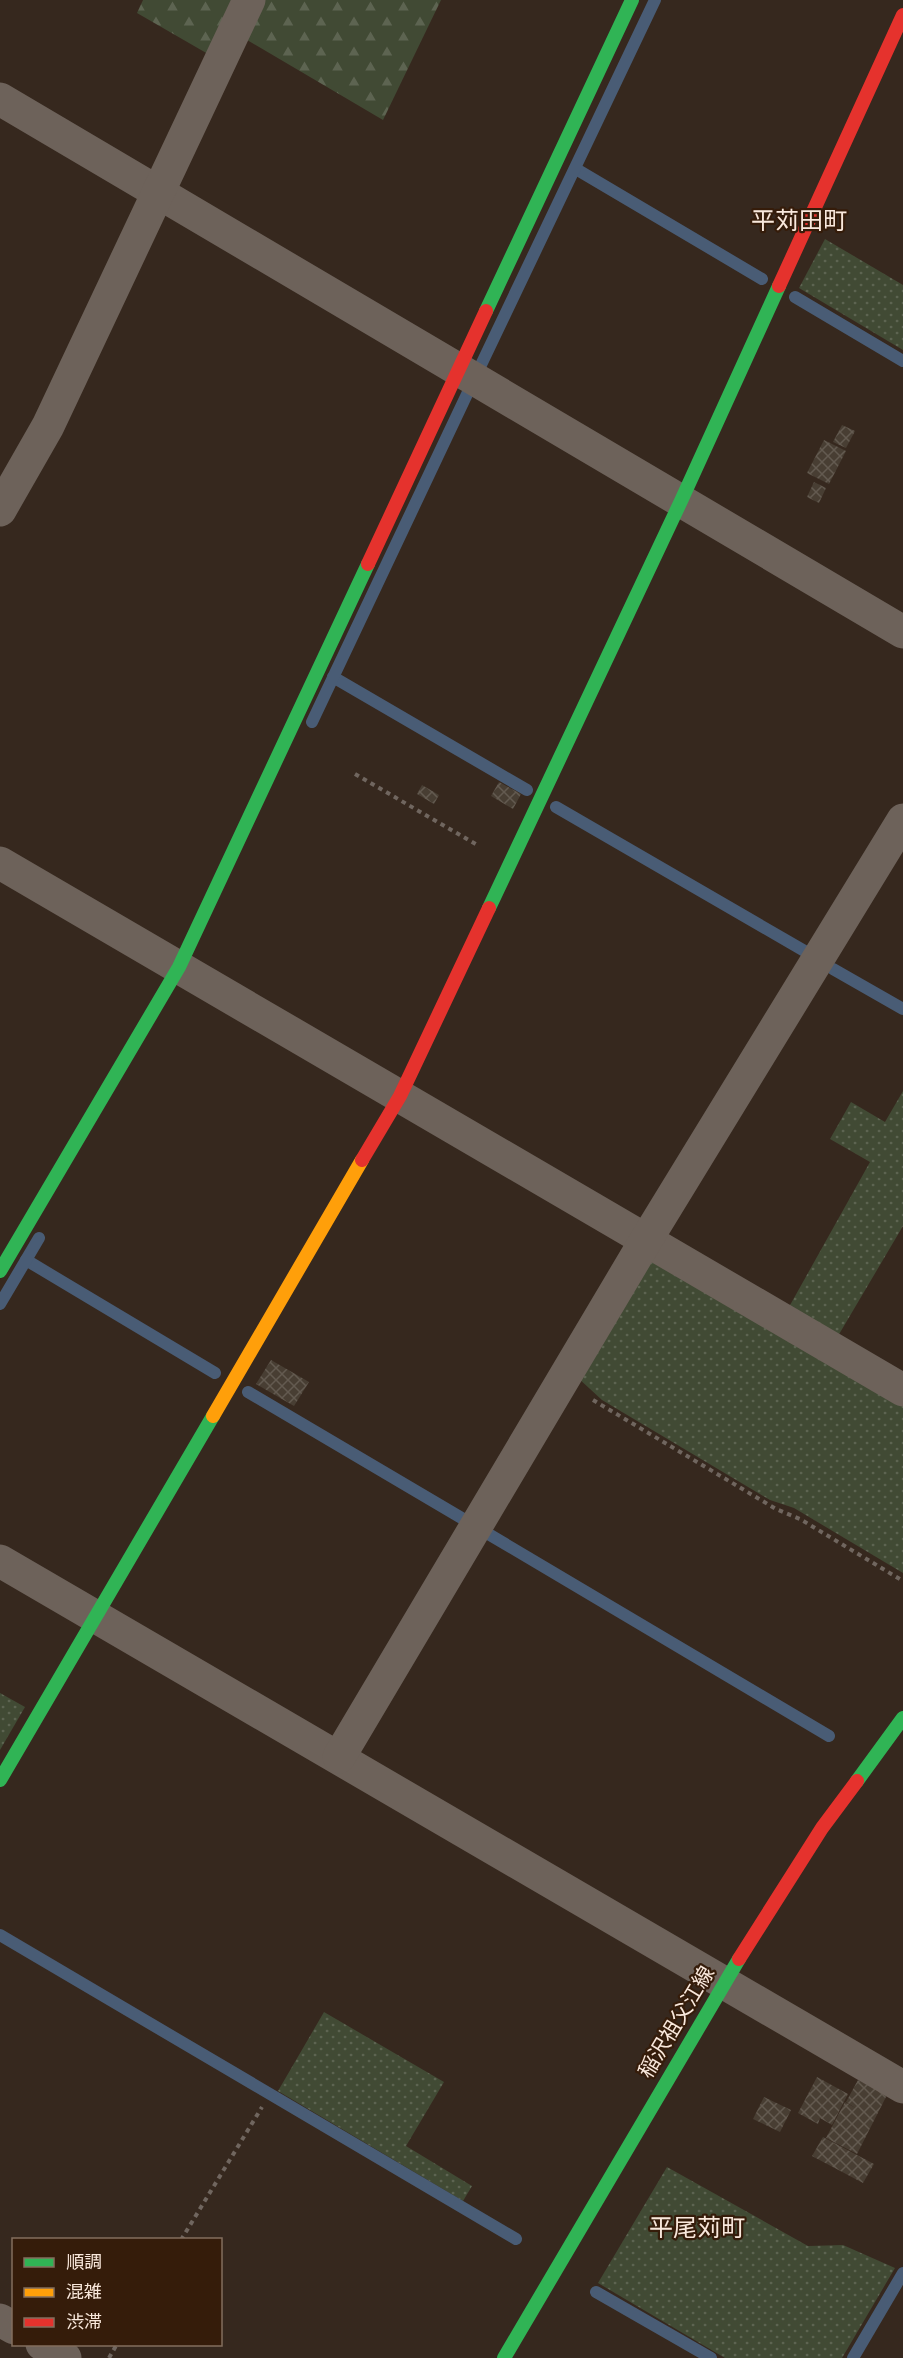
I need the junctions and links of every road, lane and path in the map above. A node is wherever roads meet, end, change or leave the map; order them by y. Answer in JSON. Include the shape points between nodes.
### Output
{"nodes":[{"id":1,"x":249,"y":0,"type":"edge"},
{"id":2,"x":632,"y":0,"type":"edge"},
{"id":3,"x":903,"y":15,"type":"edge"},
{"id":4,"x":0,"y":99,"type":"edge"},
{"id":5,"x":158,"y":193,"type":"junction"},
{"id":6,"x":459,"y":371,"type":"junction"},
{"id":7,"x":681,"y":501,"type":"junction"},
{"id":8,"x":0,"y":510,"type":"edge"},
{"id":9,"x":903,"y":632,"type":"edge"},
{"id":10,"x":355,"y":774,"type":"dead end"},
{"id":11,"x":903,"y":820,"type":"edge"},
{"id":12,"x":0,"y":863,"type":"edge"},
{"id":13,"x":510,"y":864,"type":"junction"},
{"id":14,"x":179,"y":967,"type":"junction"},
{"id":15,"x":400,"y":1096,"type":"junction"},
{"id":16,"x":646,"y":1240,"type":"junction"},
{"id":17,"x":0,"y":1271,"type":"edge"},
{"id":18,"x":564,"y":1378,"type":"junction"},
{"id":19,"x":903,"y":1390,"type":"edge"},
{"id":20,"x":0,"y":1561,"type":"edge"},
{"id":21,"x":903,"y":1581,"type":"edge"},
{"id":22,"x":96,"y":1615,"type":"junction"},
{"id":23,"x":903,"y":1718,"type":"edge"},
{"id":24,"x":339,"y":1757,"type":"junction"},
{"id":25,"x":0,"y":1780,"type":"edge"},
{"id":26,"x":723,"y":1982,"type":"junction"},
{"id":27,"x":903,"y":2087,"type":"edge"},
{"id":28,"x":262,"y":2107,"type":"dead end"},
{"id":29,"x":182,"y":2238,"type":"edge"},
{"id":30,"x":45,"y":2346,"type":"edge"},
{"id":31,"x":64,"y":2358,"type":"edge"},
{"id":32,"x":504,"y":2358,"type":"edge"}],
"edges":[{"from":1,"to":5,"type":"street"},
{"from":2,"to":6,"type":"street"},
{"from":3,"to":7,"type":"street"},
{"from":4,"to":5,"type":"street"},
{"from":5,"to":6,"type":"street"},
{"from":5,"to":8,"type":"street","via":[[48,426]]},
{"from":6,"to":7,"type":"street"},
{"from":6,"to":14,"type":"street"},
{"from":7,"to":9,"type":"street"},
{"from":7,"to":13,"type":"street"},
{"from":10,"to":13,"type":"path"},
{"from":11,"to":16,"type":"street"},
{"from":12,"to":14,"type":"street"},
{"from":13,"to":15,"type":"street"},
{"from":14,"to":15,"type":"street"},
{"from":14,"to":17,"type":"street"},
{"from":15,"to":16,"type":"street"},
{"from":15,"to":22,"type":"street"},
{"from":16,"to":18,"type":"street"},
{"from":16,"to":19,"type":"street"},
{"from":18,"to":21,"type":"path","via":[[602,1407]]},
{"from":18,"to":24,"type":"street"},
{"from":20,"to":22,"type":"street"},
{"from":22,"to":24,"type":"street"},
{"from":22,"to":25,"type":"street"},
{"from":23,"to":26,"type":"street","name":"稲沢祖父江線","via":[[822,1828]]},
{"from":24,"to":26,"type":"street"},
{"from":26,"to":27,"type":"street"},
{"from":26,"to":32,"type":"street","name":"稲沢祖父江線"},
{"from":28,"to":29,"type":"path"},
{"from":30,"to":31,"type":"street"}]}
